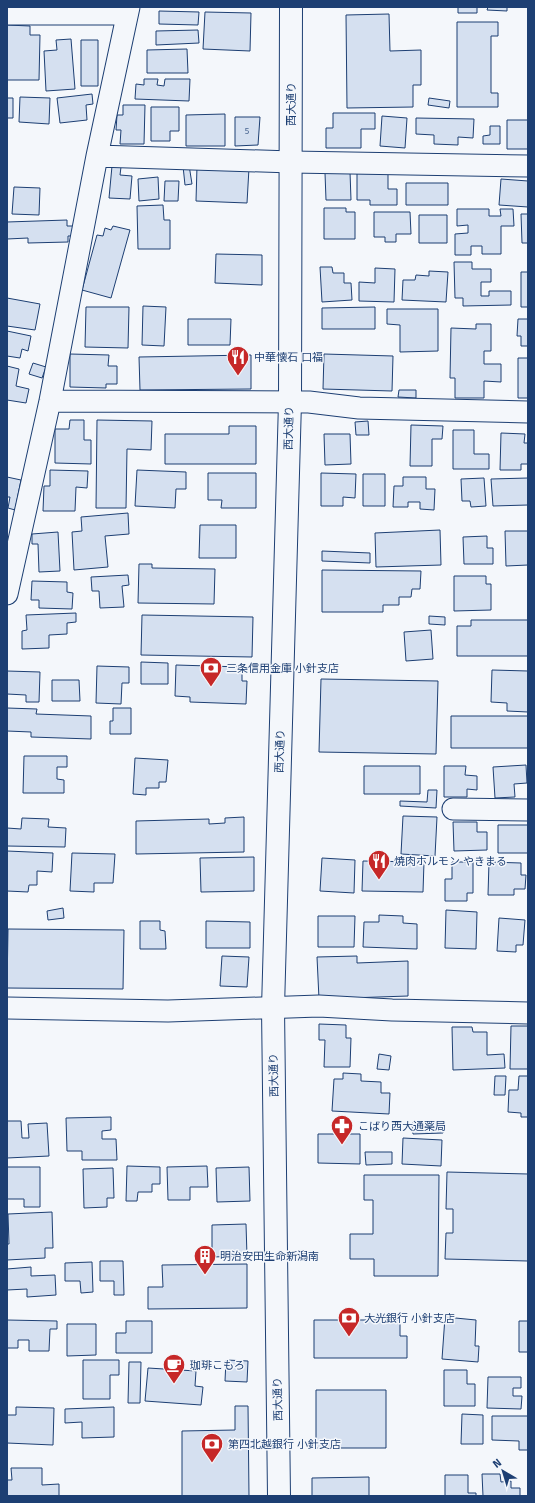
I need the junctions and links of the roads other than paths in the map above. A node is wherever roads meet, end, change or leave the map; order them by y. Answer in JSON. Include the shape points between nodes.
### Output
{"nodes":[{"id":1,"x":291,"y":7,"type":"edge"},
{"id":2,"x":128,"y":10,"type":"edge"},
{"id":3,"x":7,"y":14,"type":"edge"},
{"id":4,"x":97,"y":156,"type":"junction"},
{"id":5,"x":292,"y":162,"type":"junction"},
{"id":6,"x":528,"y":166,"type":"edge"},
{"id":7,"x":50,"y":401,"type":"junction"},
{"id":8,"x":290,"y":402,"type":"junction"},
{"id":9,"x":528,"y":412,"type":"edge"},
{"id":10,"x":11,"y":551,"type":"edge"},
{"id":11,"x":7,"y":594,"type":"edge"},
{"id":12,"x":453,"y":808,"type":"dead end"},
{"id":13,"x":528,"y":810,"type":"edge"},
{"id":14,"x":7,"y":1008,"type":"edge"},
{"id":15,"x":274,"y":1008,"type":"junction"},
{"id":16,"x":528,"y":1013,"type":"edge"},
{"id":17,"x":279,"y":1496,"type":"edge"}],
"edges":[{"from":1,"to":5,"type":"street","name":"西大通り"},
{"from":2,"to":3,"type":"street"},
{"from":2,"to":4,"type":"street"},
{"from":4,"to":5,"type":"street"},
{"from":4,"to":7,"type":"street"},
{"from":5,"to":6,"type":"street"},
{"from":5,"to":8,"type":"street","name":"西大通り"},
{"from":7,"to":8,"type":"street"},
{"from":7,"to":10,"type":"street"},
{"from":8,"to":9,"type":"street","via":[[359,408]]},
{"from":8,"to":15,"type":"street","name":"西大通り"},
{"from":10,"to":11,"type":"street"},
{"from":12,"to":13,"type":"street"},
{"from":14,"to":15,"type":"street","via":[[168,1011]]},
{"from":15,"to":16,"type":"street","via":[[319,1006]]},
{"from":15,"to":17,"type":"street","name":"西大通り"}]}
